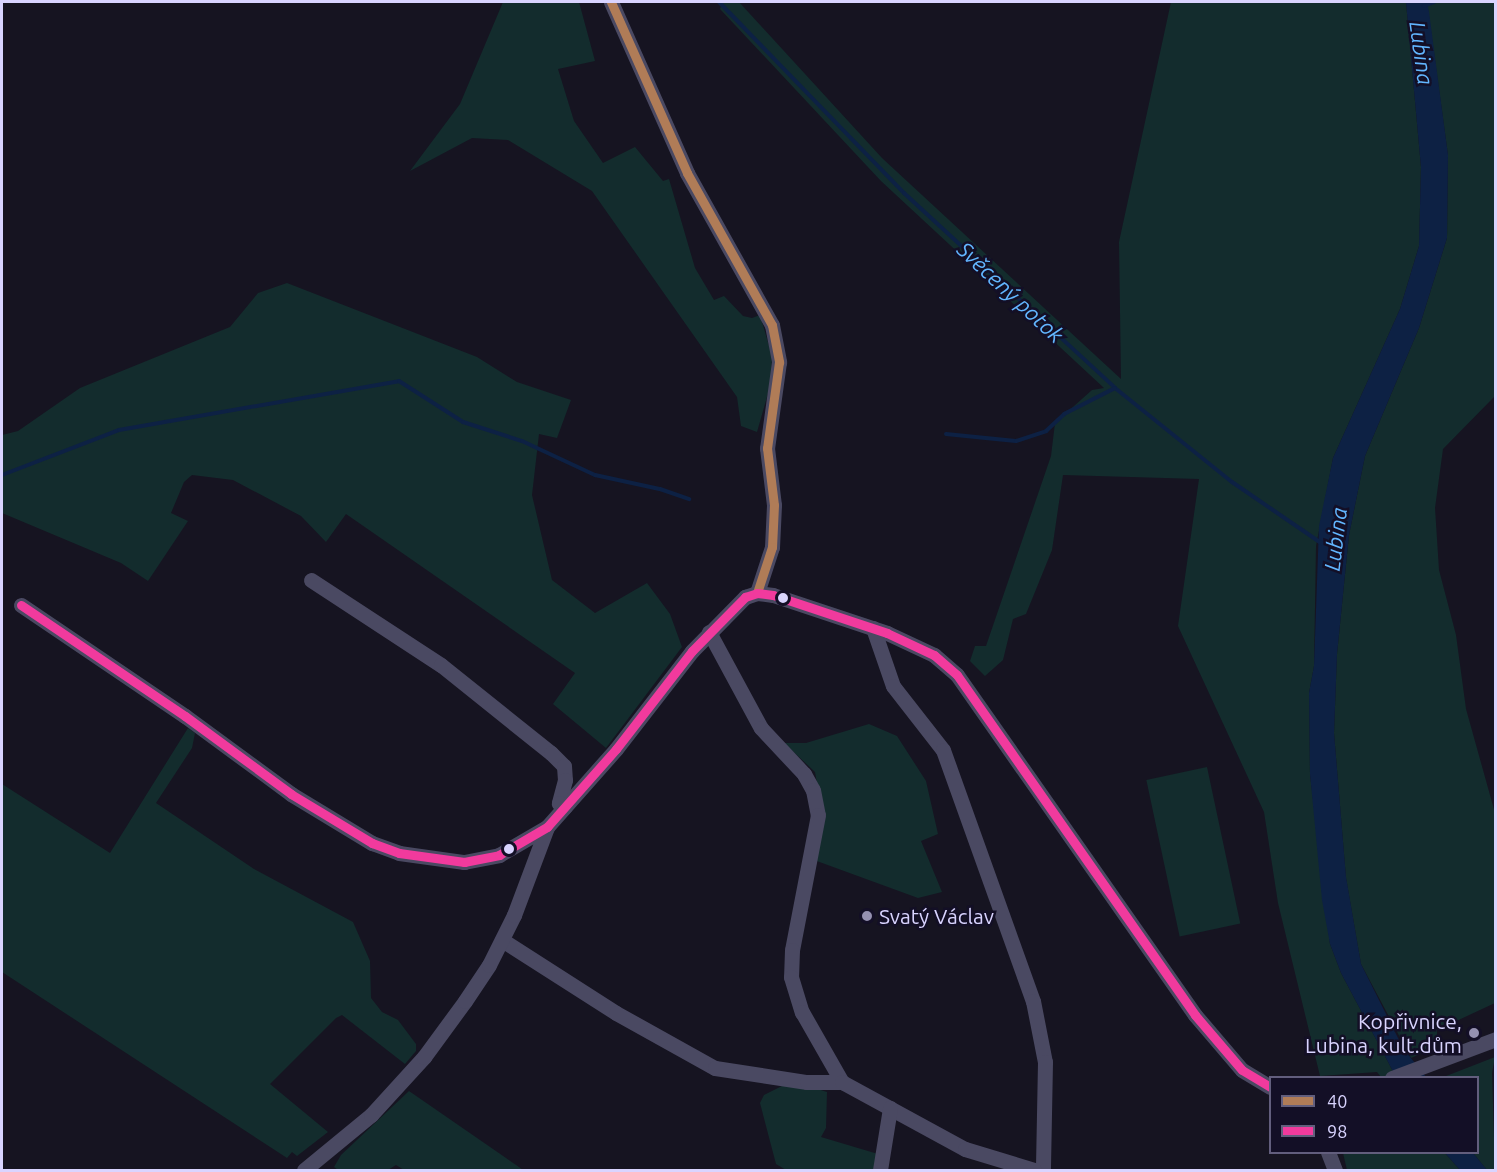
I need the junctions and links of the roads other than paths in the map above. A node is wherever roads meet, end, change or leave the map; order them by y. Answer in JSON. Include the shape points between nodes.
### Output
{"nodes":[{"id":1,"x":611,"y":2,"type":"edge"},
{"id":2,"x":311,"y":580,"type":"dead end"},
{"id":3,"x":757,"y":593,"type":"junction"},
{"id":4,"x":21,"y":605,"type":"dead end"},
{"id":5,"x":873,"y":628,"type":"junction"},
{"id":6,"x":709,"y":632,"type":"junction"},
{"id":7,"x":565,"y":807,"type":"junction"},
{"id":8,"x":547,"y":827,"type":"junction"},
{"id":9,"x":502,"y":940,"type":"junction"},
{"id":10,"x":1496,"y":1039,"type":"edge"},
{"id":11,"x":1395,"y":1076,"type":"edge"},
{"id":12,"x":842,"y":1082,"type":"junction"},
{"id":13,"x":1269,"y":1086,"type":"edge"},
{"id":14,"x":890,"y":1108,"type":"junction"},
{"id":15,"x":1329,"y":1154,"type":"edge"},
{"id":16,"x":304,"y":1170,"type":"edge"},
{"id":17,"x":880,"y":1170,"type":"edge"},
{"id":18,"x":1034,"y":1170,"type":"edge"},
{"id":19,"x":1043,"y":1170,"type":"edge"},
{"id":20,"x":1335,"y":1170,"type":"edge"}],
"edges":[{"from":1,"to":3,"type":"street","via":[[687,173],[772,325],[779,363],[767,448],[774,500],[772,547]]},
{"from":2,"to":7,"type":"street","via":[[441,665],[551,753],[564,766],[559,803]]},
{"from":3,"to":5,"type":"street"},
{"from":3,"to":6,"type":"street","via":[[736,604]]},
{"from":4,"to":8,"type":"street","via":[[185,716],[291,795],[378,846],[418,857],[481,861],[500,855]]},
{"from":5,"to":13,"type":"street","via":[[934,655],[957,675],[1194,1015],[1242,1070]]},
{"from":5,"to":19,"type":"street","via":[[893,686],[943,750],[1020,963],[1046,1062]]},
{"from":6,"to":7,"type":"street"},
{"from":6,"to":12,"type":"street","via":[[761,728],[804,774],[813,790],[816,824],[791,977],[802,1012]]},
{"from":7,"to":8,"type":"street"},
{"from":8,"to":9,"type":"street"},
{"from":9,"to":12,"type":"street","via":[[616,1013],[715,1068],[807,1082]]},
{"from":9,"to":16,"type":"street","via":[[424,1057],[371,1115]]},
{"from":10,"to":11,"type":"street"},
{"from":12,"to":14,"type":"street"},
{"from":14,"to":17,"type":"street"},
{"from":14,"to":18,"type":"street","via":[[965,1149]]},
{"from":15,"to":20,"type":"street"}]}
